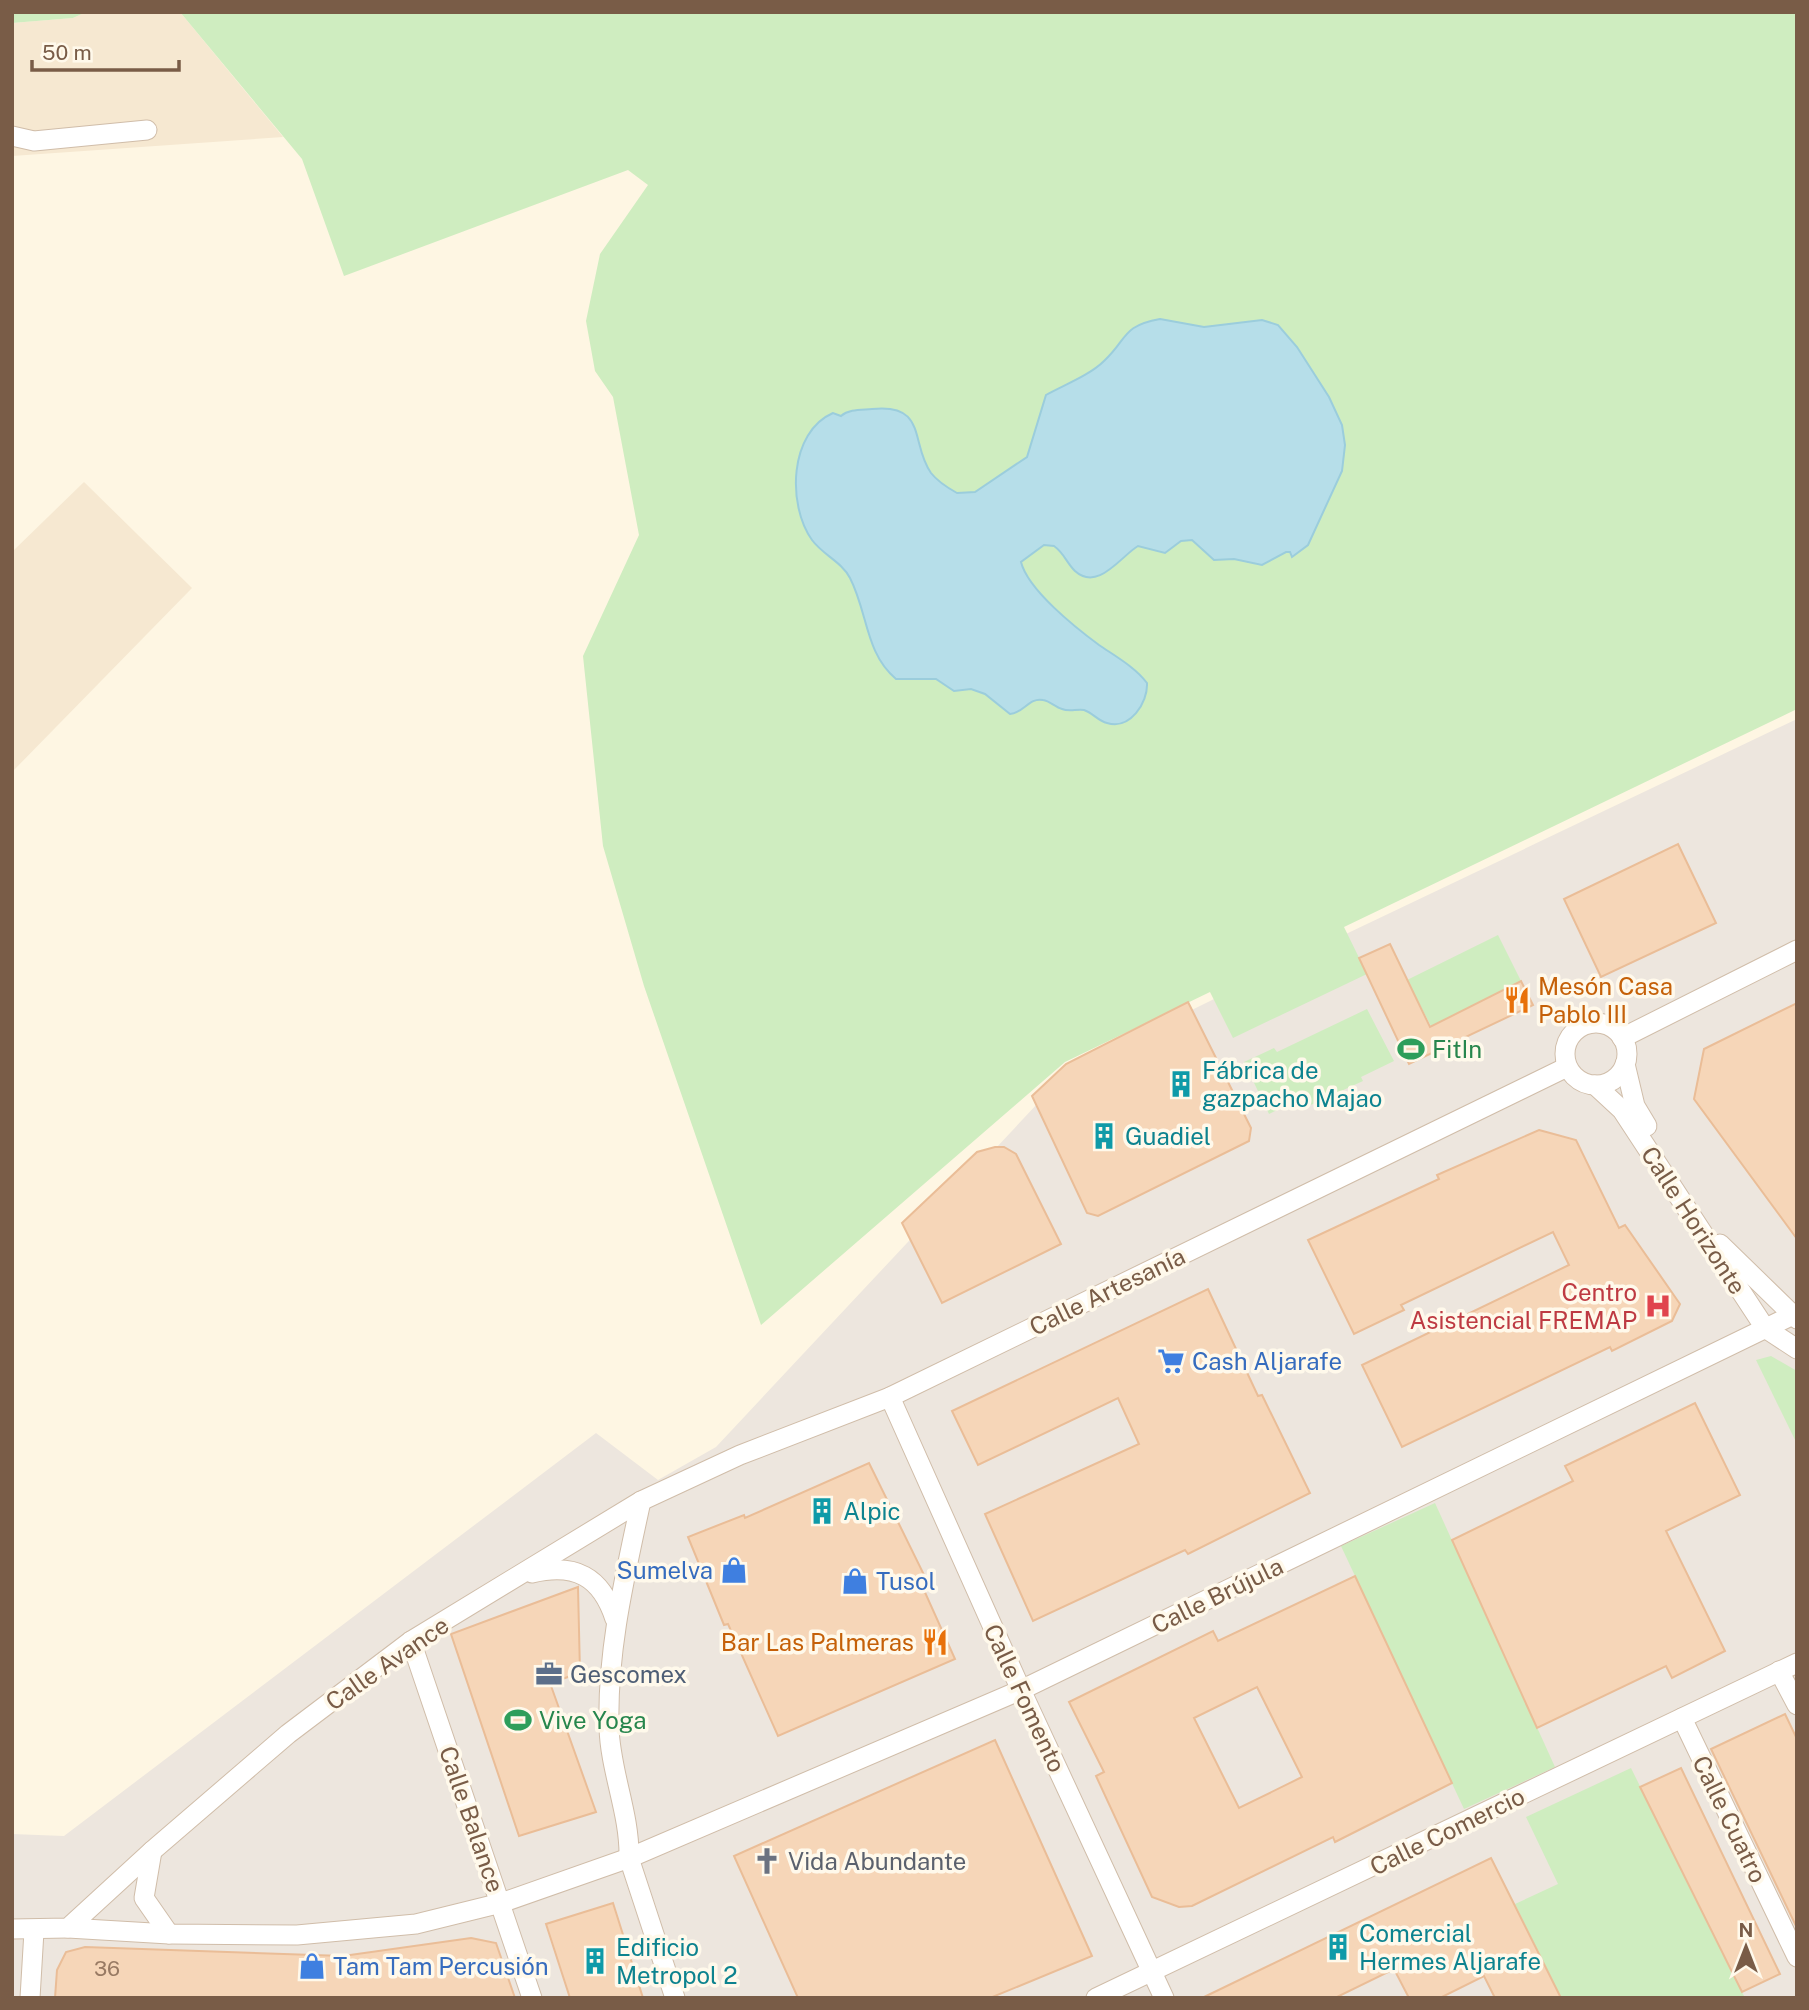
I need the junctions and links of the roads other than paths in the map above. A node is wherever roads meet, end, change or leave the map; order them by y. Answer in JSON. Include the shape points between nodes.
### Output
{"nodes":[{"id":1,"x":147,"y":130,"type":"dead end"},
{"id":2,"x":12,"y":136,"type":"edge"},
{"id":3,"x":1797,"y":950,"type":"edge"},
{"id":4,"x":1622,"y":1038,"type":"junction"},
{"id":5,"x":1625,"y":1064,"type":"junction"},
{"id":6,"x":1567,"y":1067,"type":"junction"},
{"id":7,"x":1595,"y":1085,"type":"junction"},
{"id":8,"x":1795,"y":1316,"type":"edge"},
{"id":9,"x":1765,"y":1328,"type":"junction"},
{"id":10,"x":1797,"y":1349,"type":"edge"},
{"id":11,"x":890,"y":1397,"type":"junction"},
{"id":12,"x":641,"y":1501,"type":"junction"},
{"id":13,"x":516,"y":1577,"type":"junction"},
{"id":14,"x":616,"y":1623,"type":"junction"},
{"id":15,"x":411,"y":1641,"type":"junction"},
{"id":16,"x":1788,"y":1667,"type":"edge"},
{"id":17,"x":1021,"y":1690,"type":"junction"},
{"id":18,"x":1797,"y":1705,"type":"edge"},
{"id":19,"x":1682,"y":1718,"type":"junction"},
{"id":20,"x":152,"y":1851,"type":"junction"},
{"id":21,"x":629,"y":1858,"type":"junction"},
{"id":22,"x":501,"y":1903,"type":"junction"},
{"id":23,"x":68,"y":1928,"type":"junction"},
{"id":24,"x":12,"y":1929,"type":"edge"},
{"id":25,"x":34,"y":1931,"type":"junction"},
{"id":26,"x":169,"y":1934,"type":"junction"},
{"id":27,"x":1797,"y":1957,"type":"edge"},
{"id":28,"x":1153,"y":1972,"type":"junction"},
{"id":29,"x":30,"y":1998,"type":"edge"},
{"id":30,"x":532,"y":1998,"type":"edge"},
{"id":31,"x":675,"y":1998,"type":"edge"},
{"id":32,"x":1096,"y":1998,"type":"edge"},
{"id":33,"x":1164,"y":1998,"type":"edge"}],
"edges":[{"from":1,"to":2,"type":"street","via":[[34,141]]},
{"from":3,"to":4,"type":"street"},
{"from":4,"to":5,"type":"street"},
{"from":4,"to":6,"type":"street","via":[[1606,1025],[1586,1025],[1565,1047]]},
{"from":5,"to":7,"type":"street","via":[[1614,1079]]},
{"from":5,"to":8,"type":"street","name":"Calle Horizonte","via":[[1635,1106],[1721,1245]]},
{"from":6,"to":7,"type":"street","via":[[1578,1080]]},
{"from":6,"to":11,"type":"street","name":"Calle Artesanía"},
{"from":7,"to":9,"type":"street","name":"Calle Horizonte","via":[[1622,1110]]},
{"from":8,"to":9,"type":"street","name":"Calle Brújula"},
{"from":9,"to":10,"type":"street","name":"Calle Horizonte"},
{"from":9,"to":17,"type":"street","name":"Calle Brújula"},
{"from":11,"to":12,"type":"street","name":"Calle Artesanía","via":[[740,1455]]},
{"from":11,"to":17,"type":"street","name":"Calle Fomento"},
{"from":12,"to":13,"type":"street","name":"Calle Avance"},
{"from":12,"to":14,"type":"street"},
{"from":13,"to":14,"type":"street","via":[[556,1567],[584,1574],[608,1596]]},
{"from":13,"to":15,"type":"street","name":"Calle Avance"},
{"from":14,"to":21,"type":"street","via":[[609,1729]]},
{"from":15,"to":20,"type":"street","name":"Calle Avance","via":[[288,1734]]},
{"from":15,"to":22,"type":"street","name":"Calle Balance"},
{"from":16,"to":18,"type":"street"},
{"from":16,"to":19,"type":"street","name":"Calle Comercio"},
{"from":17,"to":21,"type":"street","name":"Calle Brújula"},
{"from":17,"to":28,"type":"street","name":"Calle Fomento"},
{"from":19,"to":27,"type":"street","name":"Calle Cuatro"},
{"from":19,"to":28,"type":"street","name":"Calle Comercio"},
{"from":20,"to":23,"type":"street","name":"Calle Avance"},
{"from":20,"to":26,"type":"street","via":[[144,1898]]},
{"from":21,"to":22,"type":"street"},
{"from":21,"to":31,"type":"street"},
{"from":22,"to":26,"type":"street","via":[[416,1924],[296,1935]]},
{"from":22,"to":30,"type":"street","name":"Calle Balance"},
{"from":23,"to":25,"type":"street"},
{"from":23,"to":26,"type":"street"},
{"from":24,"to":25,"type":"street"},
{"from":25,"to":29,"type":"street"},
{"from":28,"to":32,"type":"street","name":"Calle Comercio"},
{"from":28,"to":33,"type":"street","name":"Calle Fomento"}]}
